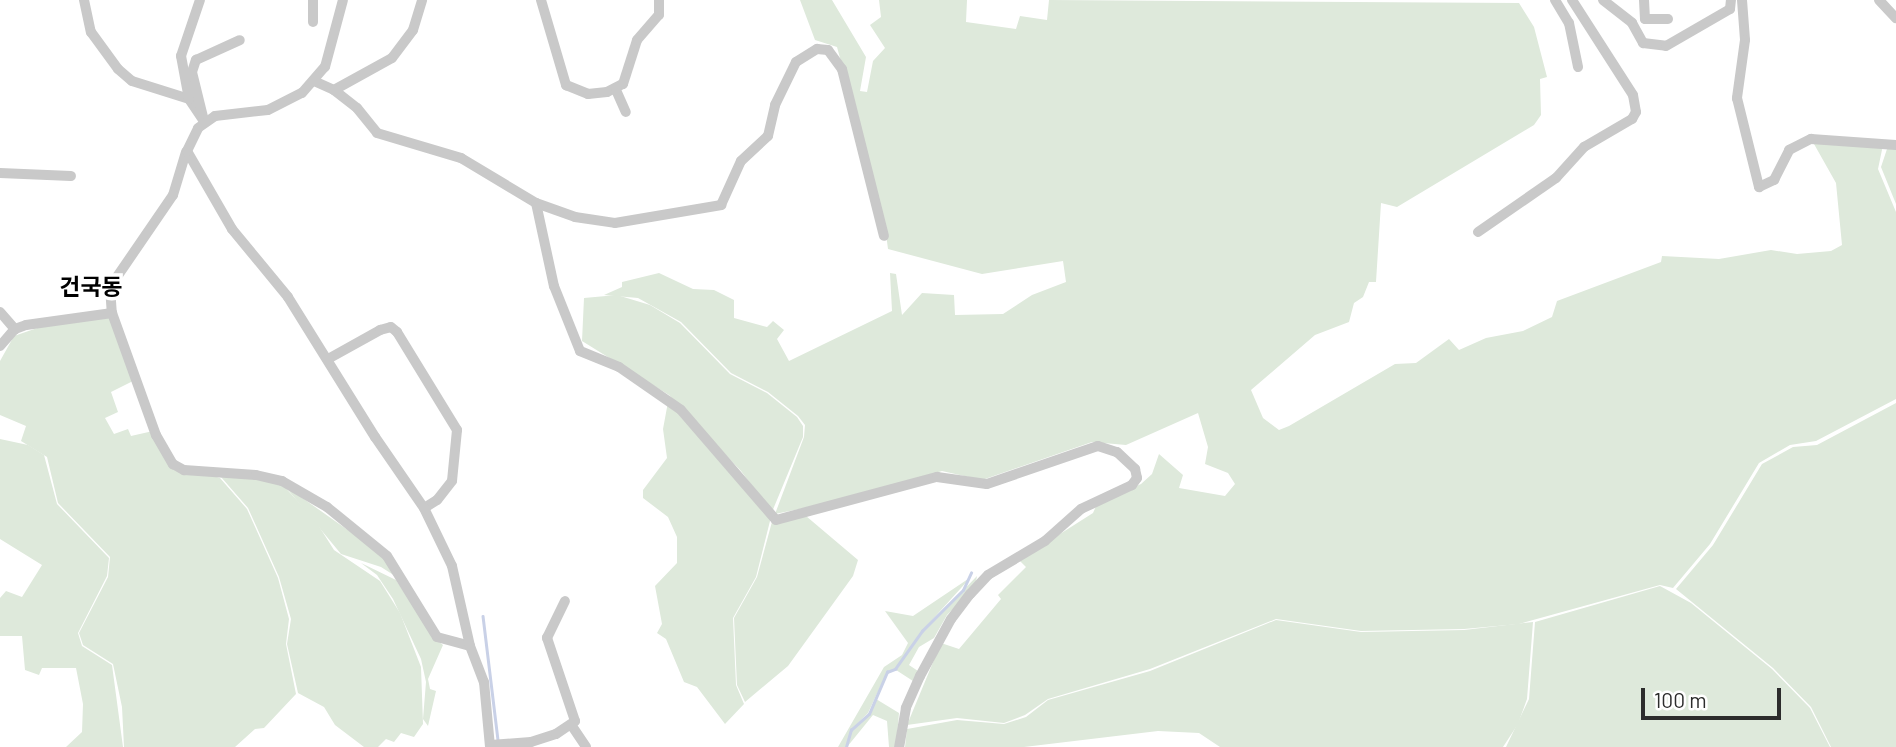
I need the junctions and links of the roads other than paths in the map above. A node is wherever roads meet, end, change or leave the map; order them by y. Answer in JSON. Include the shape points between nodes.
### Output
{"nodes":[{"id":1,"x":84,"y":0,"type":"edge"},
{"id":2,"x":200,"y":0,"type":"edge"},
{"id":3,"x":313,"y":0,"type":"edge"},
{"id":4,"x":343,"y":0,"type":"edge"},
{"id":5,"x":422,"y":0,"type":"edge"},
{"id":6,"x":541,"y":0,"type":"edge"},
{"id":7,"x":659,"y":0,"type":"edge"},
{"id":8,"x":1555,"y":0,"type":"edge"},
{"id":9,"x":1572,"y":0,"type":"edge"},
{"id":10,"x":1603,"y":0,"type":"edge"},
{"id":11,"x":1644,"y":0,"type":"edge"},
{"id":12,"x":1731,"y":0,"type":"edge"},
{"id":13,"x":1742,"y":0,"type":"edge"},
{"id":14,"x":1879,"y":0,"type":"edge"},
{"id":15,"x":1896,"y":18,"type":"edge"},
{"id":16,"x":1668,"y":19,"type":"dead end"},
{"id":17,"x":313,"y":22,"type":"dead end"},
{"id":18,"x":240,"y":40,"type":"dead end"},
{"id":19,"x":1578,"y":68,"type":"dead end"},
{"id":20,"x":314,"y":80,"type":"junction"},
{"id":21,"x":616,"y":89,"type":"junction"},
{"id":22,"x":334,"y":90,"type":"junction"},
{"id":23,"x":188,"y":99,"type":"junction"},
{"id":24,"x":626,"y":112,"type":"dead end"},
{"id":25,"x":204,"y":121,"type":"junction"},
{"id":26,"x":1896,"y":145,"type":"edge"},
{"id":27,"x":187,"y":151,"type":"junction"},
{"id":28,"x":0,"y":173,"type":"edge"},
{"id":29,"x":71,"y":176,"type":"dead end"},
{"id":30,"x":536,"y":203,"type":"junction"},
{"id":31,"x":1478,"y":232,"type":"dead end"},
{"id":32,"x":884,"y":236,"type":"dead end"},
{"id":33,"x":0,"y":312,"type":"edge"},
{"id":34,"x":112,"y":313,"type":"junction"},
{"id":35,"x":15,"y":328,"type":"junction"},
{"id":36,"x":0,"y":346,"type":"edge"},
{"id":37,"x":328,"y":359,"type":"junction"},
{"id":38,"x":424,"y":508,"type":"junction"},
{"id":39,"x":565,"y":601,"type":"dead end"},
{"id":40,"x":470,"y":646,"type":"junction"},
{"id":41,"x":572,"y":726,"type":"junction"},
{"id":42,"x":490,"y":746,"type":"edge"},
{"id":43,"x":586,"y":747,"type":"edge"},
{"id":44,"x":899,"y":747,"type":"edge"}],
"edges":[{"from":1,"to":23,"type":"street","via":[[91,32],[118,69],[132,81]]},
{"from":2,"to":23,"type":"street","via":[[181,56]]},
{"from":3,"to":17,"type":"street"},
{"from":4,"to":20,"type":"street","via":[[326,67]]},
{"from":5,"to":22,"type":"street","via":[[407,41],[392,58]]},
{"from":6,"to":21,"type":"street","via":[[566,85],[588,94]]},
{"from":7,"to":21,"type":"street","via":[[659,15],[637,40],[626,78]]},
{"from":8,"to":19,"type":"street","via":[[1569,23]]},
{"from":9,"to":31,"type":"street","via":[[1633,95],[1636,111],[1632,119],[1584,147],[1556,178]]},
{"from":10,"to":12,"type":"street","via":[[1632,23],[1643,43],[1666,46],[1730,9]]},
{"from":11,"to":16,"type":"street","via":[[1645,19]]},
{"from":13,"to":26,"type":"street","via":[[1745,40],[1737,98],[1759,187],[1774,180],[1789,150],[1811,139]]},
{"from":14,"to":15,"type":"street"},
{"from":18,"to":25,"type":"street","via":[[195,60],[192,72]]},
{"from":20,"to":22,"type":"street"},
{"from":20,"to":25,"type":"street","via":[[279,106],[225,113]]},
{"from":21,"to":24,"type":"street"},
{"from":22,"to":30,"type":"street","via":[[357,108],[377,133],[461,158]]},
{"from":23,"to":25,"type":"street"},
{"from":25,"to":27,"type":"street"},
{"from":27,"to":34,"type":"street","via":[[173,195],[110,287]]},
{"from":27,"to":37,"type":"street","via":[[232,229],[276,281]]},
{"from":28,"to":29,"type":"street"},
{"from":30,"to":32,"type":"street","via":[[575,217],[615,223],[714,209],[727,197],[741,161],[768,136],[775,105],[796,62],[817,49],[828,50],[842,69]]},
{"from":30,"to":44,"type":"street","via":[[554,286],[580,351],[619,367],[681,410],[776,520],[937,477],[987,484],[1098,446],[1116,452],[1135,468],[1137,478],[1132,485],[1082,509],[1045,541],[988,575],[970,594],[920,676],[906,708]]},
{"from":33,"to":35,"type":"street"},
{"from":34,"to":35,"type":"street"},
{"from":34,"to":40,"type":"street","via":[[156,435],[173,464],[184,470],[256,475],[297,488],[387,556],[437,637]]},
{"from":35,"to":36,"type":"street"},
{"from":37,"to":38,"type":"street"},
{"from":37,"to":38,"type":"street","via":[[380,330],[391,327],[397,332],[457,430],[452,481],[448,490]]},
{"from":38,"to":40,"type":"street","via":[[452,566]]},
{"from":39,"to":41,"type":"street","via":[[547,638],[575,721]]},
{"from":40,"to":42,"type":"street","via":[[484,682]]},
{"from":41,"to":42,"type":"street","via":[[531,742]]},
{"from":41,"to":43,"type":"street"}]}
